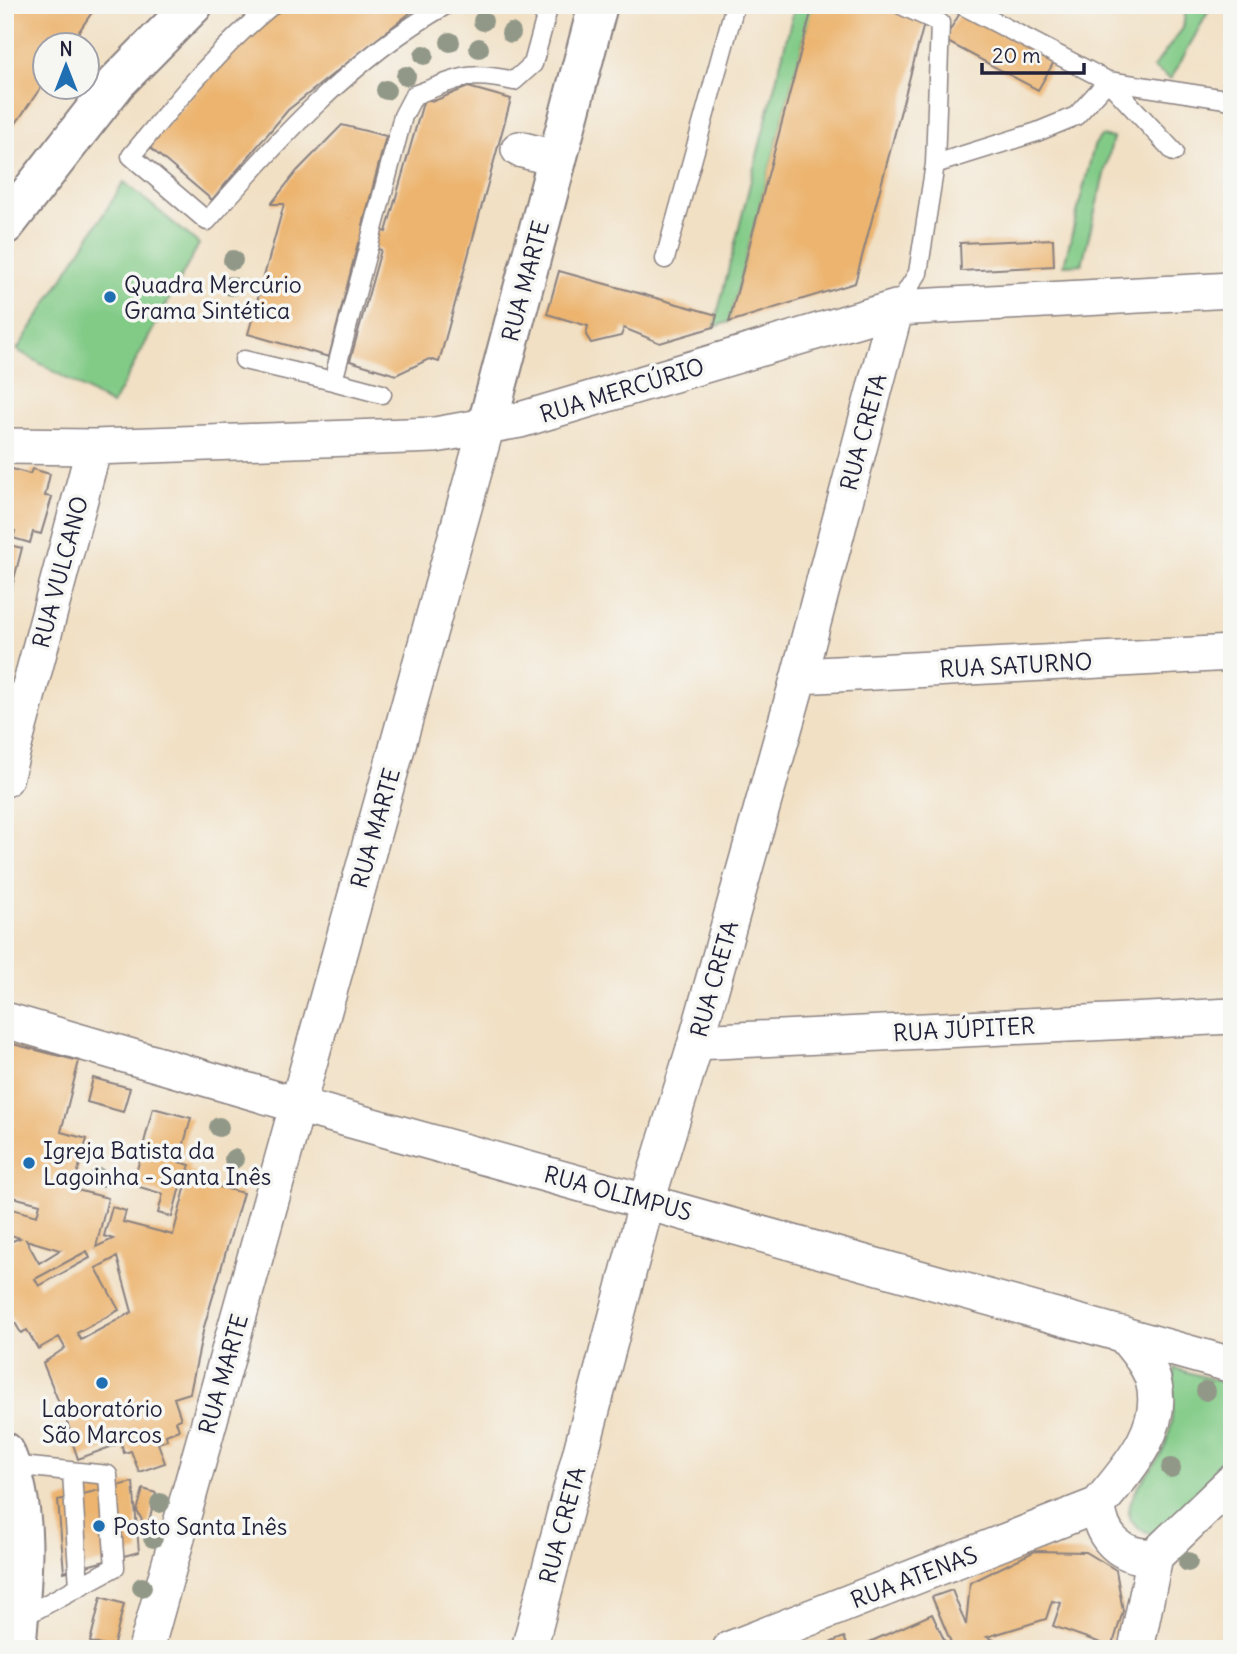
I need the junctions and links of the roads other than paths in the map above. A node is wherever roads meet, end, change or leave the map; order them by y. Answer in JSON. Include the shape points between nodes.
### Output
{"nodes":[{"id":1,"x":193,"y":5,"type":"edge"},
{"id":2,"x":272,"y":5,"type":"edge"},
{"id":3,"x":446,"y":5,"type":"edge"},
{"id":4,"x":549,"y":5,"type":"edge"},
{"id":5,"x":598,"y":5,"type":"edge"},
{"id":6,"x":735,"y":5,"type":"edge"},
{"id":7,"x":901,"y":5,"type":"edge"},
{"id":8,"x":962,"y":5,"type":"edge"},
{"id":9,"x":1108,"y":81,"type":"junction"},
{"id":10,"x":1232,"y":100,"type":"edge"},
{"id":11,"x":519,"y":149,"type":"dead end"},
{"id":12,"x":1174,"y":152,"type":"dead end"},
{"id":13,"x":558,"y":159,"type":"junction"},
{"id":14,"x":935,"y":164,"type":"junction"},
{"id":15,"x":5,"y":225,"type":"edge"},
{"id":16,"x":665,"y":259,"type":"dead end"},
{"id":17,"x":1232,"y":290,"type":"edge"},
{"id":18,"x":895,"y":308,"type":"junction"},
{"id":19,"x":244,"y":360,"type":"dead end"},
{"id":20,"x":333,"y":381,"type":"junction"},
{"id":21,"x":382,"y":394,"type":"dead end"},
{"id":22,"x":487,"y":425,"type":"junction"},
{"id":23,"x":5,"y":446,"type":"edge"},
{"id":24,"x":94,"y":447,"type":"junction"},
{"id":25,"x":1232,"y":653,"type":"edge"},
{"id":26,"x":799,"y":676,"type":"junction"},
{"id":27,"x":5,"y":779,"type":"edge"},
{"id":28,"x":1232,"y":1016,"type":"edge"},
{"id":29,"x":5,"y":1020,"type":"edge"},
{"id":30,"x":696,"y":1042,"type":"junction"},
{"id":31,"x":297,"y":1105,"type":"junction"},
{"id":32,"x":647,"y":1200,"type":"junction"},
{"id":33,"x":1123,"y":1334,"type":"junction"},
{"id":34,"x":1232,"y":1366,"type":"edge"},
{"id":35,"x":7,"y":1461,"type":"edge"},
{"id":36,"x":72,"y":1472,"type":"junction"},
{"id":37,"x":1232,"y":1482,"type":"edge"},
{"id":38,"x":1098,"y":1505,"type":"junction"},
{"id":39,"x":1155,"y":1556,"type":"junction"},
{"id":40,"x":79,"y":1587,"type":"junction"},
{"id":41,"x":17,"y":1634,"type":"edge"},
{"id":42,"x":146,"y":1649,"type":"edge"},
{"id":43,"x":530,"y":1649,"type":"edge"},
{"id":44,"x":730,"y":1649,"type":"edge"},
{"id":45,"x":1136,"y":1649,"type":"edge"}],
"edges":[{"from":1,"to":15,"type":"street","via":[[116,83]]},
{"from":2,"to":3,"type":"lane","via":[[192,83],[131,156],[207,221],[317,101],[418,21]]},
{"from":4,"to":20,"type":"lane","via":[[533,64],[514,81],[482,74],[414,94],[404,116]]},
{"from":5,"to":13,"type":"street","name":"RUA MARTE"},
{"from":6,"to":16,"type":"lane"},
{"from":7,"to":14,"type":"lane","via":[[940,23]]},
{"from":8,"to":9,"type":"lane"},
{"from":9,"to":10,"type":"lane"},
{"from":9,"to":12,"type":"lane"},
{"from":9,"to":14,"type":"lane","via":[[1076,116]]},
{"from":11,"to":13,"type":"street"},
{"from":13,"to":22,"type":"street","name":"RUA MARTE"},
{"from":14,"to":18,"type":"lane","via":[[918,273]]},
{"from":17,"to":18,"type":"street","name":"RUA MERCÚRIO"},
{"from":18,"to":22,"type":"street","name":"RUA MERCÚRIO","via":[[520,420]]},
{"from":18,"to":26,"type":"street","name":"RUA CRETA"},
{"from":19,"to":20,"type":"lane"},
{"from":20,"to":21,"type":"lane"},
{"from":22,"to":24,"type":"street","name":"RUA MERCÚRIO","via":[[435,435]]},
{"from":22,"to":31,"type":"street","name":"RUA MARTE"},
{"from":23,"to":24,"type":"street","name":"RUA MERCÚRIO"},
{"from":24,"to":27,"type":"street","name":"RUA VULCANO"},
{"from":25,"to":26,"type":"street","name":"RUA SATURNO"},
{"from":26,"to":30,"type":"street","name":"RUA CRETA"},
{"from":28,"to":30,"type":"street","name":"RUA JÚPITER"},
{"from":29,"to":31,"type":"street","name":"RUA OLIMPUS"},
{"from":30,"to":32,"type":"street","name":"RUA CRETA"},
{"from":31,"to":32,"type":"street","name":"RUA OLIMPUS"},
{"from":31,"to":42,"type":"street","name":"RUA MARTE"},
{"from":32,"to":33,"type":"street","name":"RUA OLIMPUS"},
{"from":32,"to":43,"type":"street","name":"RUA CRETA"},
{"from":33,"to":34,"type":"street","name":"RUA OLIMPUS"},
{"from":33,"to":38,"type":"street","via":[[1153,1380],[1156,1403],[1144,1444]]},
{"from":35,"to":36,"type":"lane"},
{"from":35,"to":41,"type":"street","via":[[22,1516]]},
{"from":36,"to":40,"type":"lane"},
{"from":36,"to":40,"type":"lane","via":[[108,1475],[115,1567]]},
{"from":37,"to":39,"type":"street"},
{"from":38,"to":39,"type":"street","via":[[1105,1535],[1123,1551]]},
{"from":38,"to":44,"type":"street","name":"RUA ATENAS"},
{"from":39,"to":45,"type":"street"},
{"from":40,"to":41,"type":"lane"}]}
